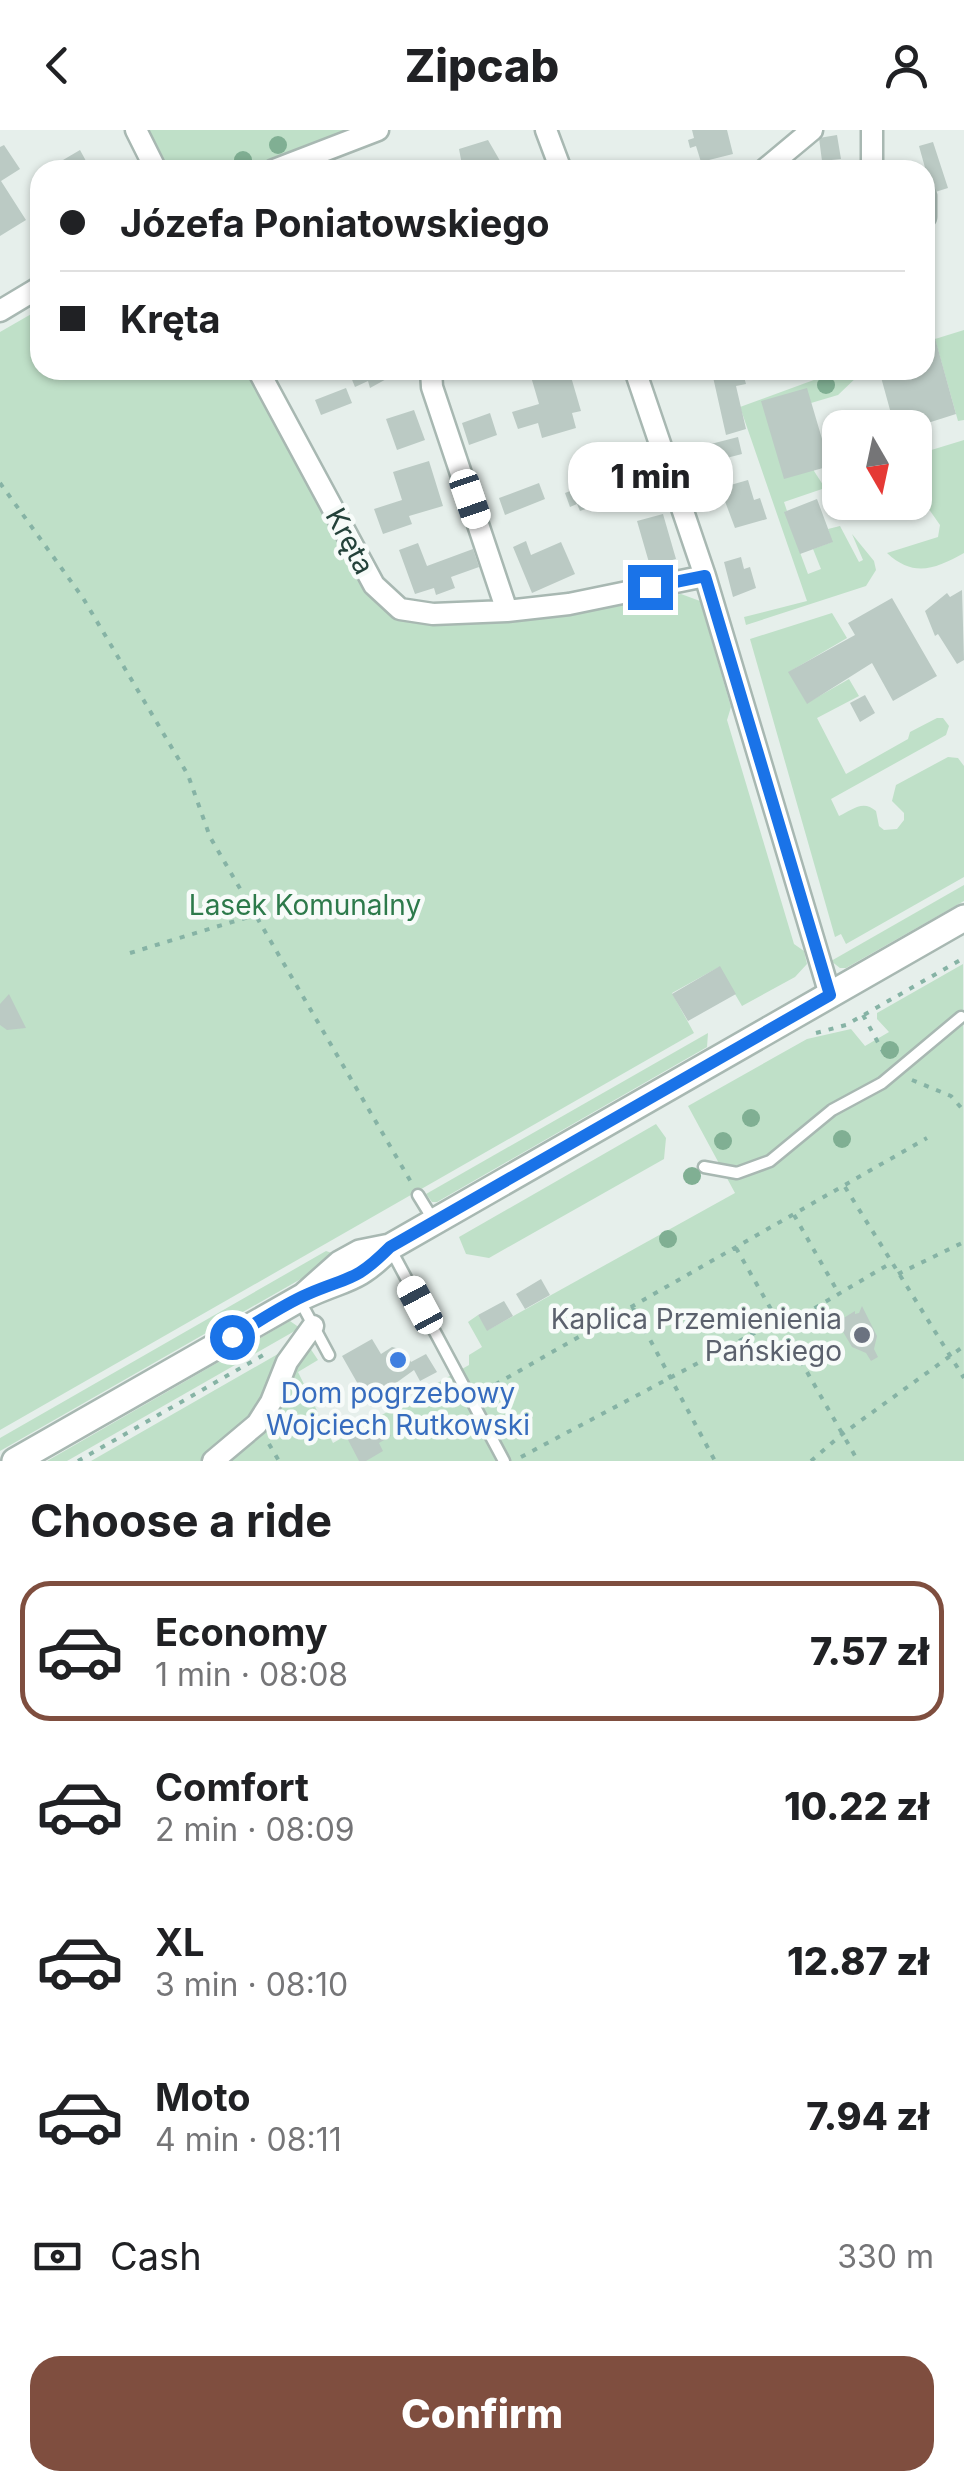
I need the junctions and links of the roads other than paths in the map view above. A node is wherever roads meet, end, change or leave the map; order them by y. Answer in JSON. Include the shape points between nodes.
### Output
{"nodes":[{"id":1,"x":136,"y":130,"type":"edge"},
{"id":2,"x":378,"y":130,"type":"edge"},
{"id":3,"x":546,"y":130,"type":"edge"},
{"id":4,"x":812,"y":130,"type":"edge"},
{"id":5,"x":872,"y":130,"type":"edge"},
{"id":6,"x":151,"y":160,"type":"edge"},
{"id":7,"x":300,"y":160,"type":"edge"},
{"id":8,"x":557,"y":160,"type":"edge"},
{"id":9,"x":776,"y":160,"type":"edge"},
{"id":10,"x":872,"y":160,"type":"edge"},
{"id":11,"x":30,"y":293,"type":"edge"},
{"id":12,"x":0,"y":311,"type":"edge"},
{"id":13,"x":263,"y":380,"type":"edge"},
{"id":14,"x":431,"y":380,"type":"edge"},
{"id":15,"x":638,"y":380,"type":"edge"},
{"id":16,"x":705,"y":576,"type":"junction"},
{"id":17,"x":507,"y":611,"type":"junction"},
{"id":18,"x":964,"y":918,"type":"edge"},
{"id":19,"x":830,"y":995,"type":"junction"},
{"id":20,"x":961,"y":1017,"type":"dead end"},
{"id":21,"x":704,"y":1167,"type":"dead end"},
{"id":22,"x":418,"y":1195,"type":"road end"},
{"id":23,"x":434,"y":1222,"type":"junction"},
{"id":24,"x":390,"y":1247,"type":"junction"},
{"id":25,"x":301,"y":1297,"type":"junction"},
{"id":26,"x":314,"y":1326,"type":"junction"},
{"id":27,"x":329,"y":1355,"type":"dead end"},
{"id":28,"x":15,"y":1461,"type":"edge"},
{"id":29,"x":214,"y":1461,"type":"edge"},
{"id":30,"x":504,"y":1461,"type":"edge"}],
"edges":[{"from":1,"to":6,"type":"street"},
{"from":2,"to":7,"type":"street"},
{"from":3,"to":8,"type":"street"},
{"from":4,"to":9,"type":"street"},
{"from":5,"to":10,"type":"street"},
{"from":11,"to":12,"type":"street"},
{"from":13,"to":17,"type":"street","name":"Kręta","via":[[374,585],[390,602],[418,614]]},
{"from":14,"to":17,"type":"street"},
{"from":15,"to":16,"type":"street"},
{"from":16,"to":17,"type":"street","name":"Kręta"},
{"from":16,"to":19,"type":"street"},
{"from":18,"to":19,"type":"street"},
{"from":19,"to":23,"type":"street"},
{"from":20,"to":21,"type":"lane","via":[[770,1160],[737,1172]]},
{"from":22,"to":23,"type":"lane"},
{"from":23,"to":24,"type":"street"},
{"from":24,"to":25,"type":"street","via":[[349,1281]]},
{"from":24,"to":30,"type":"lane"},
{"from":25,"to":26,"type":"lane"},
{"from":25,"to":28,"type":"street"},
{"from":26,"to":27,"type":"lane"},
{"from":26,"to":29,"type":"street","via":[[287,1362],[257,1424]]}]}
